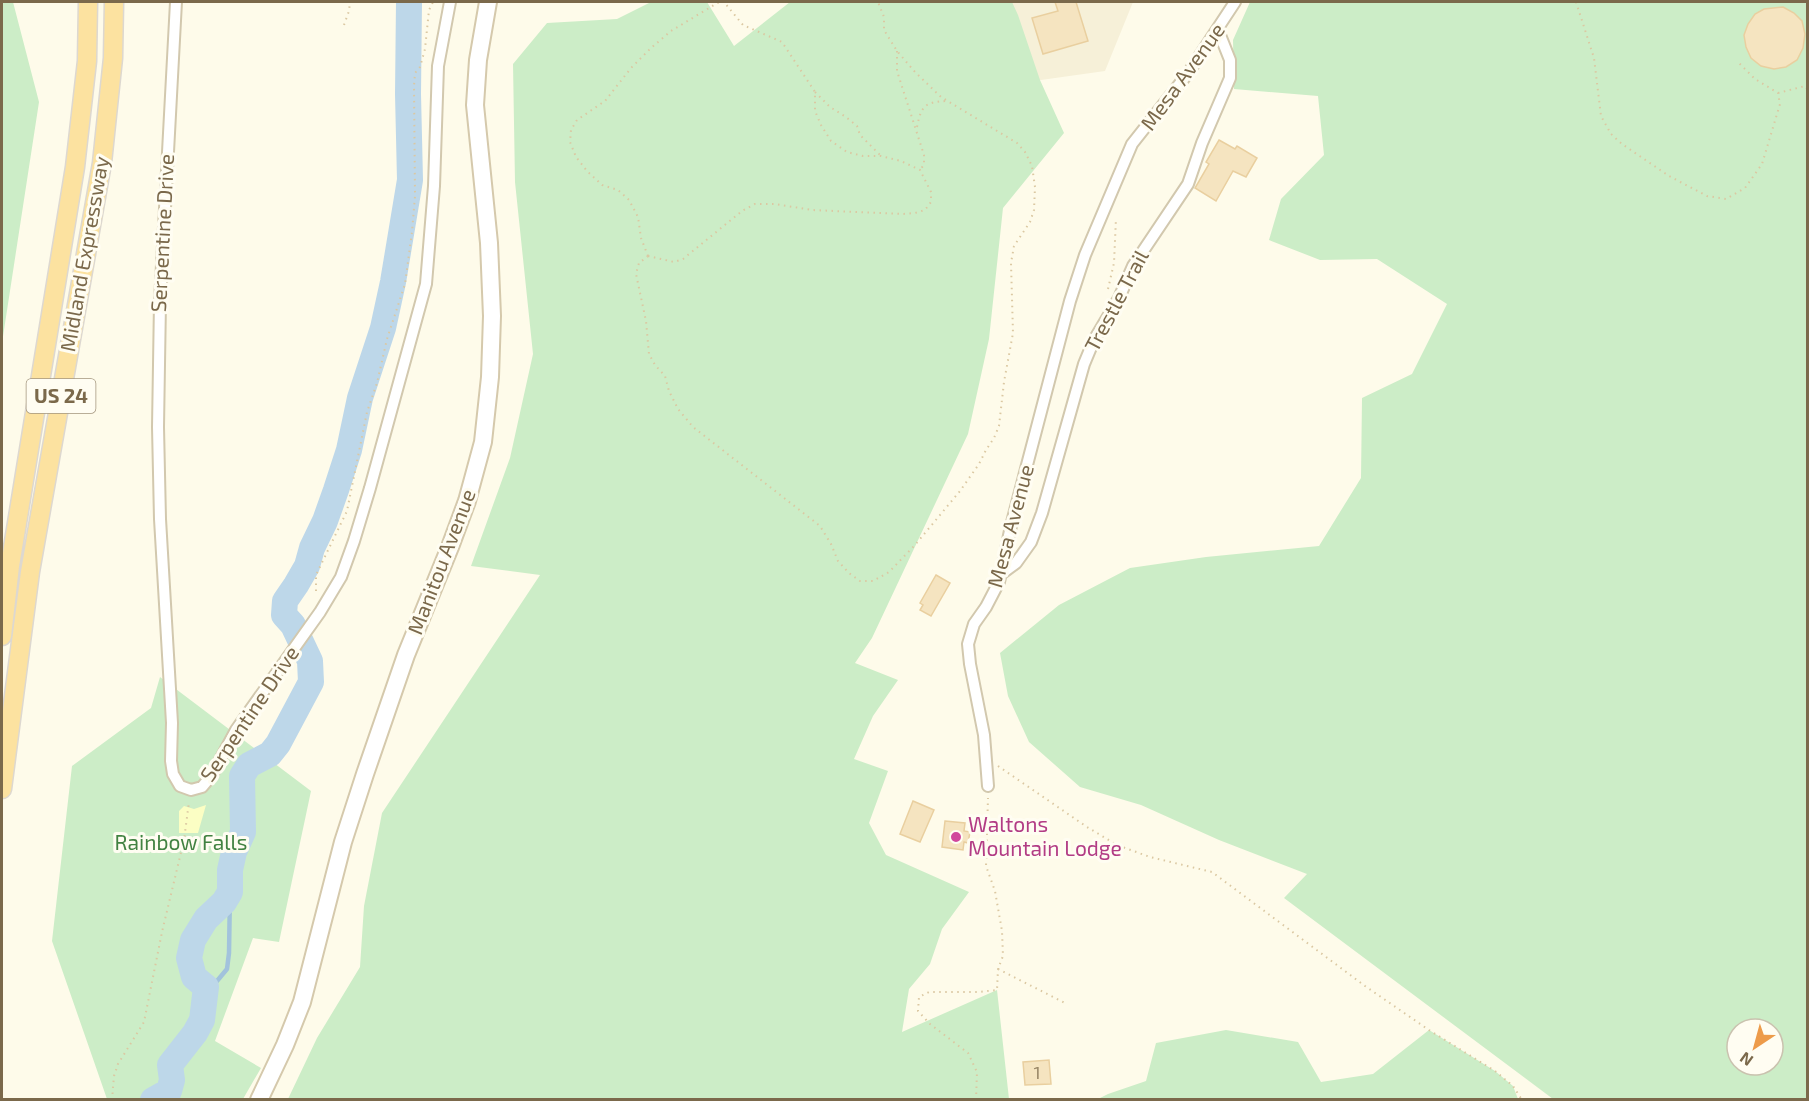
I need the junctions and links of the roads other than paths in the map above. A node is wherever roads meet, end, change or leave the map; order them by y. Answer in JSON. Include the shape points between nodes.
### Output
{"nodes":[{"id":1,"x":76,"y":2,"type":"edge"},
{"id":2,"x":88,"y":2,"type":"edge"},
{"id":3,"x":114,"y":2,"type":"edge"},
{"id":4,"x":176,"y":2,"type":"edge"},
{"id":5,"x":450,"y":2,"type":"edge"},
{"id":6,"x":488,"y":2,"type":"edge"},
{"id":7,"x":1235,"y":2,"type":"edge"},
{"id":8,"x":1218,"y":30,"type":"junction"},
{"id":9,"x":76,"y":158,"type":"junction"},
{"id":10,"x":1001,"y":574,"type":"junction"},
{"id":11,"x":2,"y":636,"type":"edge"},
{"id":12,"x":988,"y":786,"type":"road end"},
{"id":13,"x":2,"y":789,"type":"edge"},
{"id":14,"x":260,"y":1100,"type":"edge"}],
"edges":[{"from":1,"to":9,"type":"highway"},
{"from":2,"to":9,"type":"highway","name":"Midland Expressway","number":"US 24","via":[[87,61]]},
{"from":3,"to":13,"type":"highway","name":"Midland Expressway","number":"US 24","via":[[113,58],[102,163],[30,572]]},
{"from":4,"to":5,"type":"street","name":"Serpentine Drive","via":[[160,290],[158,427],[171,761],[180,786],[191,790],[202,786],[212,775],[236,730],[320,612],[341,577],[354,541],[426,284],[438,66]]},
{"from":6,"to":14,"type":"main road","name":"Manitou Avenue","via":[[477,60],[475,105],[492,316],[483,442],[467,501],[364,774],[300,1009]]},
{"from":7,"to":8,"type":"street","name":"Mesa Avenue"},
{"from":8,"to":10,"type":"street","name":"Mesa Avenue","via":[[1132,144],[1085,255]]},
{"from":8,"to":10,"type":"street","name":"Trestle Trail","via":[[1230,60],[1230,78],[1188,184],[1133,266],[1094,340],[1031,542],[1016,563]]},
{"from":9,"to":11,"type":"highway","name":"Midland Expressway","number":"US 24"},
{"from":10,"to":12,"type":"street","name":"Mesa Avenue","via":[[974,624],[968,644],[984,735]]}]}
